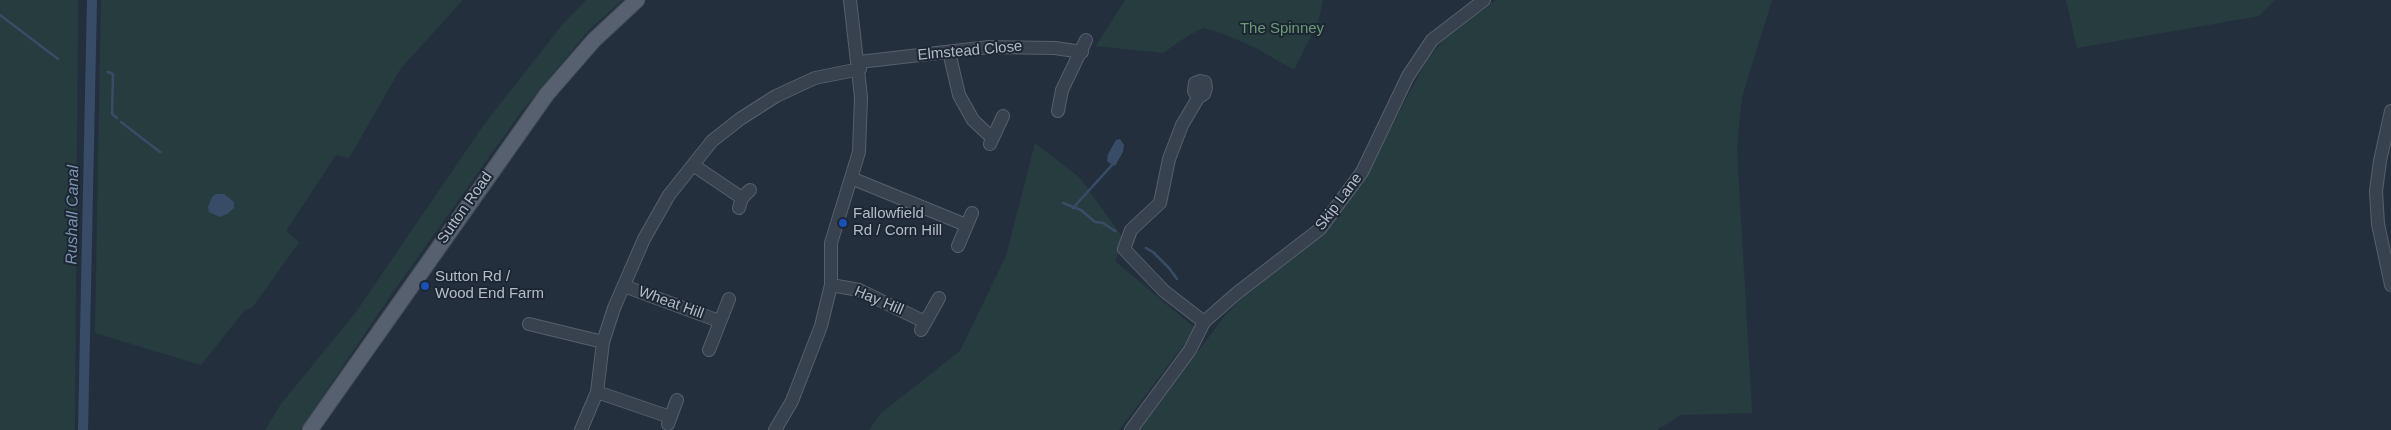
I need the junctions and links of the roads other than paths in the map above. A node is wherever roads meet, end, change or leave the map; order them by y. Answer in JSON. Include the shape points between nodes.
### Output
{"nodes":[{"id":1,"x":637,"y":0,"type":"edge"},
{"id":2,"x":850,"y":0,"type":"edge"},
{"id":3,"x":1484,"y":0,"type":"edge"},
{"id":4,"x":949,"y":52,"type":"junction"},
{"id":5,"x":859,"y":66,"type":"junction"},
{"id":6,"x":1198,"y":98,"type":"dead end"},
{"id":7,"x":2391,"y":110,"type":"edge"},
{"id":8,"x":1058,"y":111,"type":"dead end"},
{"id":9,"x":1002,"y":116,"type":"dead end"},
{"id":10,"x":693,"y":165,"type":"junction"},
{"id":11,"x":851,"y":178,"type":"junction"},
{"id":12,"x":744,"y":198,"type":"dead end"},
{"id":13,"x":972,"y":214,"type":"dead end"},
{"id":14,"x":966,"y":226,"type":"junction"},
{"id":15,"x":958,"y":246,"type":"dead end"},
{"id":16,"x":2391,"y":284,"type":"edge"},
{"id":17,"x":831,"y":285,"type":"junction"},
{"id":18,"x":624,"y":286,"type":"junction"},
{"id":19,"x":939,"y":298,"type":"dead end"},
{"id":20,"x":729,"y":299,"type":"dead end"},
{"id":21,"x":719,"y":321,"type":"junction"},
{"id":22,"x":1204,"y":322,"type":"junction"},
{"id":23,"x":526,"y":324,"type":"dead end"},
{"id":24,"x":603,"y":342,"type":"junction"},
{"id":25,"x":709,"y":350,"type":"dead end"},
{"id":26,"x":597,"y":392,"type":"junction"},
{"id":27,"x":676,"y":400,"type":"dead end"},
{"id":28,"x":310,"y":430,"type":"edge"},
{"id":29,"x":581,"y":430,"type":"edge"},
{"id":30,"x":775,"y":430,"type":"edge"},
{"id":31,"x":1131,"y":430,"type":"edge"}],
"edges":[{"from":1,"to":28,"type":"main road","name":"Sutton Road","via":[[594,40],[542,100]]},
{"from":2,"to":5,"type":"street"},
{"from":3,"to":22,"type":"street","name":"Skip Lane","via":[[1432,40],[1408,76],[1362,172],[1320,230]]},
{"from":4,"to":5,"type":"street","name":"Elmstead Close"},
{"from":4,"to":8,"type":"street","name":"Elmstead Close","via":[[989,47],[1084,46],[1062,90]]},
{"from":4,"to":9,"type":"street","via":[[959,95],[973,120],[991,141]]},
{"from":5,"to":10,"type":"street","name":"Elmstead Close","via":[[816,78],[776,96],[712,141]]},
{"from":5,"to":11,"type":"street","via":[[862,97],[859,152]]},
{"from":6,"to":22,"type":"street","via":[[1168,159],[1160,203],[1131,230],[1124,249],[1164,291]]},
{"from":7,"to":16,"type":"street","via":[[2376,190],[2378,224]]},
{"from":10,"to":12,"type":"street"},
{"from":10,"to":18,"type":"street","name":"Elmstead Close","via":[[664,202]]},
{"from":11,"to":14,"type":"street"},
{"from":11,"to":17,"type":"street","via":[[830,243]]},
{"from":13,"to":14,"type":"street"},
{"from":14,"to":15,"type":"street"},
{"from":17,"to":19,"type":"street","name":"Hay Hill","via":[[859,290],[923,326]]},
{"from":17,"to":30,"type":"street","via":[[808,364]]},
{"from":18,"to":21,"type":"street","name":"Wheat Hill"},
{"from":18,"to":24,"type":"street","name":"Elmstead Close"},
{"from":20,"to":21,"type":"street","name":"Wheat Hill"},
{"from":21,"to":25,"type":"street","name":"Wheat Hill"},
{"from":22,"to":31,"type":"street","name":"Skip Lane","via":[[1190,350]]},
{"from":23,"to":24,"type":"street"},
{"from":24,"to":26,"type":"street","name":"Elmstead Close"},
{"from":26,"to":27,"type":"street","via":[[668,421]]},
{"from":26,"to":29,"type":"street","name":"Elmstead Close"}]}
